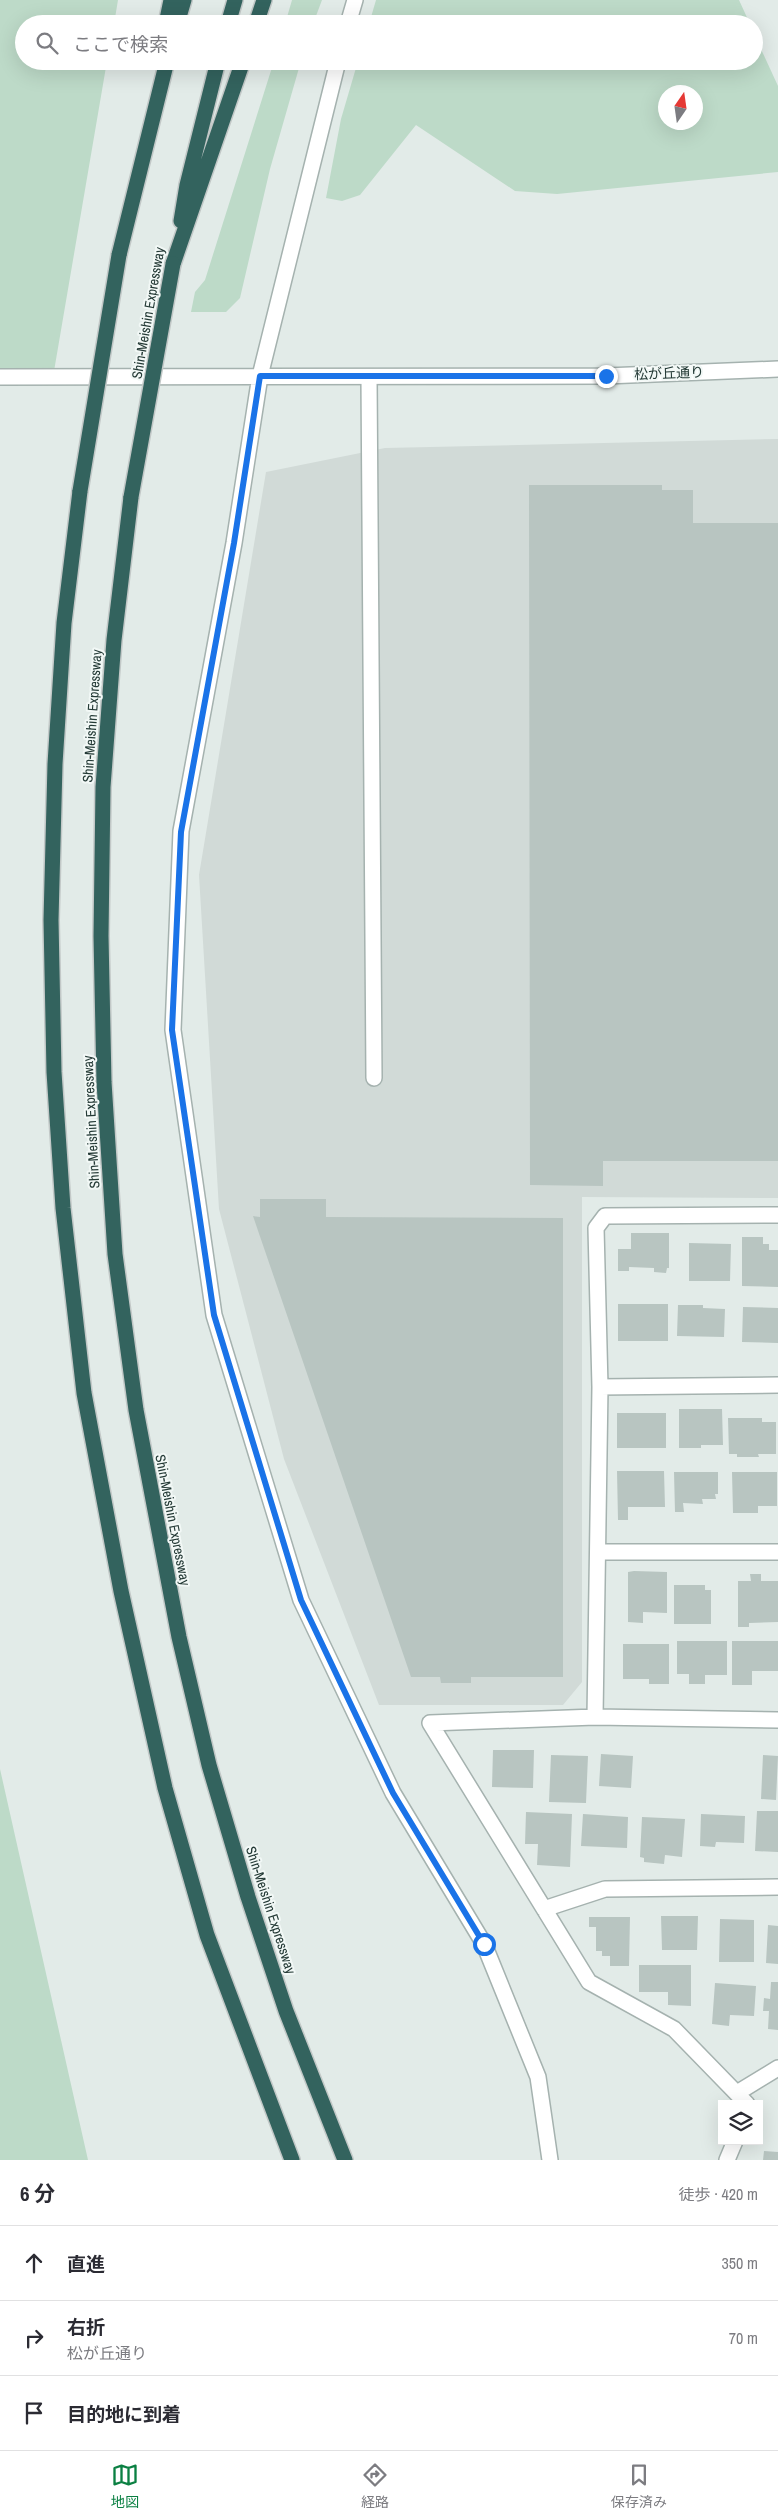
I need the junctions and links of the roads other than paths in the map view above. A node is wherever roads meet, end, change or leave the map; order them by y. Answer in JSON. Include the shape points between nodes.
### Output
{"nodes":[{"id":1,"x":171,"y":0,"type":"edge"},
{"id":2,"x":184,"y":0,"type":"edge"},
{"id":3,"x":235,"y":0,"type":"edge"},
{"id":4,"x":264,"y":0,"type":"edge"},
{"id":5,"x":355,"y":0,"type":"edge"},
{"id":6,"x":168,"y":15,"type":"edge"},
{"id":7,"x":180,"y":15,"type":"edge"},
{"id":8,"x":231,"y":15,"type":"edge"},
{"id":9,"x":259,"y":15,"type":"edge"},
{"id":10,"x":351,"y":15,"type":"edge"},
{"id":11,"x":156,"y":70,"type":"edge"},
{"id":12,"x":165,"y":70,"type":"edge"},
{"id":13,"x":216,"y":70,"type":"edge"},
{"id":14,"x":240,"y":70,"type":"edge"},
{"id":15,"x":336,"y":70,"type":"edge"},
{"id":16,"x":119,"y":255,"type":"junction"},
{"id":17,"x":173,"y":264,"type":"junction"},
{"id":18,"x":778,"y":369,"type":"edge"},
{"id":19,"x":260,"y":376,"type":"junction"},
{"id":20,"x":0,"y":377,"type":"edge"},
{"id":21,"x":369,"y":377,"type":"junction"},
{"id":22,"x":374,"y":1078,"type":"dead end"},
{"id":23,"x":778,"y":1215,"type":"edge"},
{"id":24,"x":778,"y":1385,"type":"edge"},
{"id":25,"x":600,"y":1387,"type":"junction"},
{"id":26,"x":600,"y":1552,"type":"junction"},
{"id":27,"x":778,"y":1552,"type":"edge"},
{"id":28,"x":595,"y":1717,"type":"junction"},
{"id":29,"x":778,"y":1720,"type":"edge"},
{"id":30,"x":778,"y":1887,"type":"edge"},
{"id":31,"x":544,"y":1909,"type":"junction"},
{"id":32,"x":778,"y":2068,"type":"edge"},
{"id":33,"x":742,"y":2099,"type":"edge"},
{"id":34,"x":733,"y":2145,"type":"edge"},
{"id":35,"x":292,"y":2160,"type":"edge"},
{"id":36,"x":345,"y":2160,"type":"edge"},
{"id":37,"x":550,"y":2160,"type":"edge"},
{"id":38,"x":727,"y":2160,"type":"edge"}],
"edges":[{"from":1,"to":6,"type":"highway"},
{"from":2,"to":7,"type":"highway"},
{"from":3,"to":8,"type":"highway"},
{"from":4,"to":9,"type":"highway"},
{"from":5,"to":10,"type":"street"},
{"from":11,"to":16,"type":"highway"},
{"from":12,"to":16,"type":"highway"},
{"from":13,"to":17,"type":"highway","name":"Shin-Meishin Expressway","via":[[187,185]]},
{"from":14,"to":17,"type":"highway"},
{"from":15,"to":19,"type":"street"},
{"from":16,"to":35,"type":"highway","bridge":true,"via":[[80,491],[64,623],[55,764],[51,920],[54,1072],[63,1208],[84,1393],[121,1591],[165,1788],[207,1935]]},
{"from":17,"to":36,"type":"highway","name":"Shin-Meishin Expressway","bridge":true,"via":[[131,497],[114,640],[103,787],[101,936],[104,1082],[116,1254],[136,1410],[179,1637],[207,1756],[248,1897],[286,2011]]},
{"from":18,"to":21,"type":"street","name":"松が丘通り","via":[[606,376]]},
{"from":19,"to":20,"type":"street","name":"松が丘通り"},
{"from":19,"to":21,"type":"street","name":"松が丘通り"},
{"from":19,"to":37,"type":"street","via":[[234,543],[181,832],[172,1030],[214,1315],[301,1600],[393,1793],[484,1944],[538,2077]]},
{"from":21,"to":22,"type":"street"},
{"from":23,"to":25,"type":"street","via":[[605,1216],[596,1228]]},
{"from":24,"to":25,"type":"street"},
{"from":25,"to":26,"type":"street"},
{"from":26,"to":27,"type":"street"},
{"from":26,"to":28,"type":"street"},
{"from":28,"to":29,"type":"street"},
{"from":28,"to":31,"type":"street","via":[[430,1723]]},
{"from":30,"to":31,"type":"street","via":[[605,1889]]},
{"from":31,"to":33,"type":"street","via":[[588,1982],[674,2029]]},
{"from":32,"to":33,"type":"street"},
{"from":34,"to":38,"type":"street"}]}
